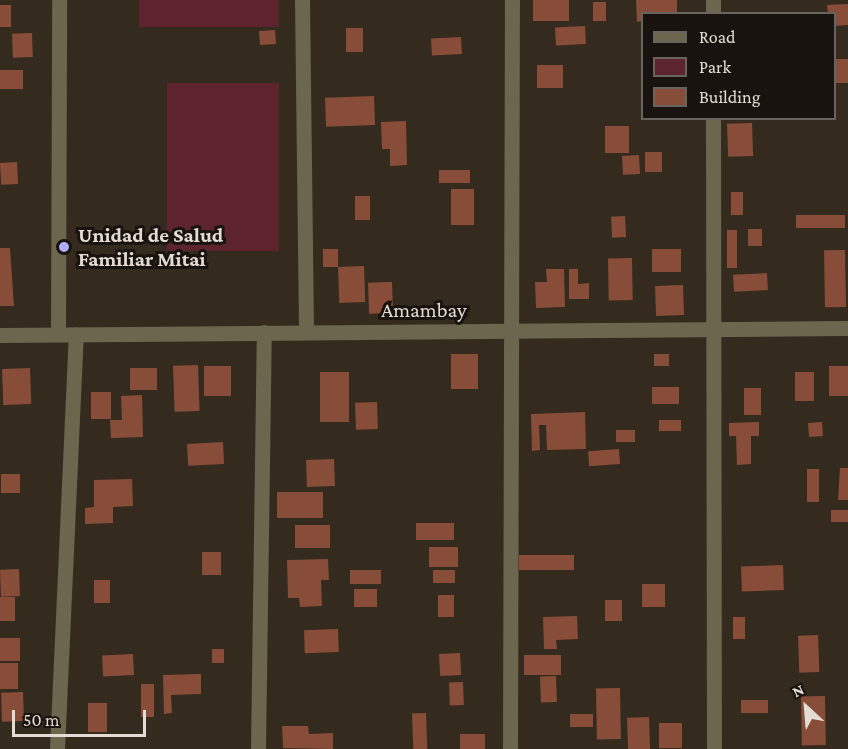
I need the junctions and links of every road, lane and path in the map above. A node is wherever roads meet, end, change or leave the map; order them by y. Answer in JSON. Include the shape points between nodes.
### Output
{"nodes":[{"id":1,"x":59,"y":0,"type":"edge"},
{"id":2,"x":302,"y":0,"type":"edge"},
{"id":3,"x":512,"y":0,"type":"edge"},
{"id":4,"x":713,"y":120,"type":"edge"},
{"id":5,"x":848,"y":328,"type":"edge"},
{"id":6,"x":714,"y":329,"type":"junction"},
{"id":7,"x":508,"y":330,"type":"junction"},
{"id":8,"x":264,"y":332,"type":"junction"},
{"id":9,"x":306,"y":332,"type":"junction"},
{"id":10,"x":58,"y":334,"type":"junction"},
{"id":11,"x":76,"y":334,"type":"junction"},
{"id":12,"x":0,"y":335,"type":"edge"},
{"id":13,"x":57,"y":749,"type":"edge"},
{"id":14,"x":258,"y":749,"type":"edge"},
{"id":15,"x":510,"y":749,"type":"edge"},
{"id":16,"x":714,"y":749,"type":"edge"}],
"edges":[{"from":1,"to":10,"type":"street"},
{"from":2,"to":9,"type":"street"},
{"from":3,"to":7,"type":"street"},
{"from":4,"to":6,"type":"street"},
{"from":5,"to":6,"type":"street","name":"Amambay"},
{"from":6,"to":7,"type":"street","name":"Amambay"},
{"from":6,"to":16,"type":"street"},
{"from":7,"to":9,"type":"street","name":"Amambay"},
{"from":7,"to":15,"type":"street"},
{"from":8,"to":9,"type":"street","name":"Amambay"},
{"from":8,"to":11,"type":"street","name":"Amambay"},
{"from":8,"to":14,"type":"street"},
{"from":10,"to":11,"type":"street","name":"Amambay"},
{"from":10,"to":12,"type":"street","name":"Amambay"},
{"from":11,"to":13,"type":"street"}]}
